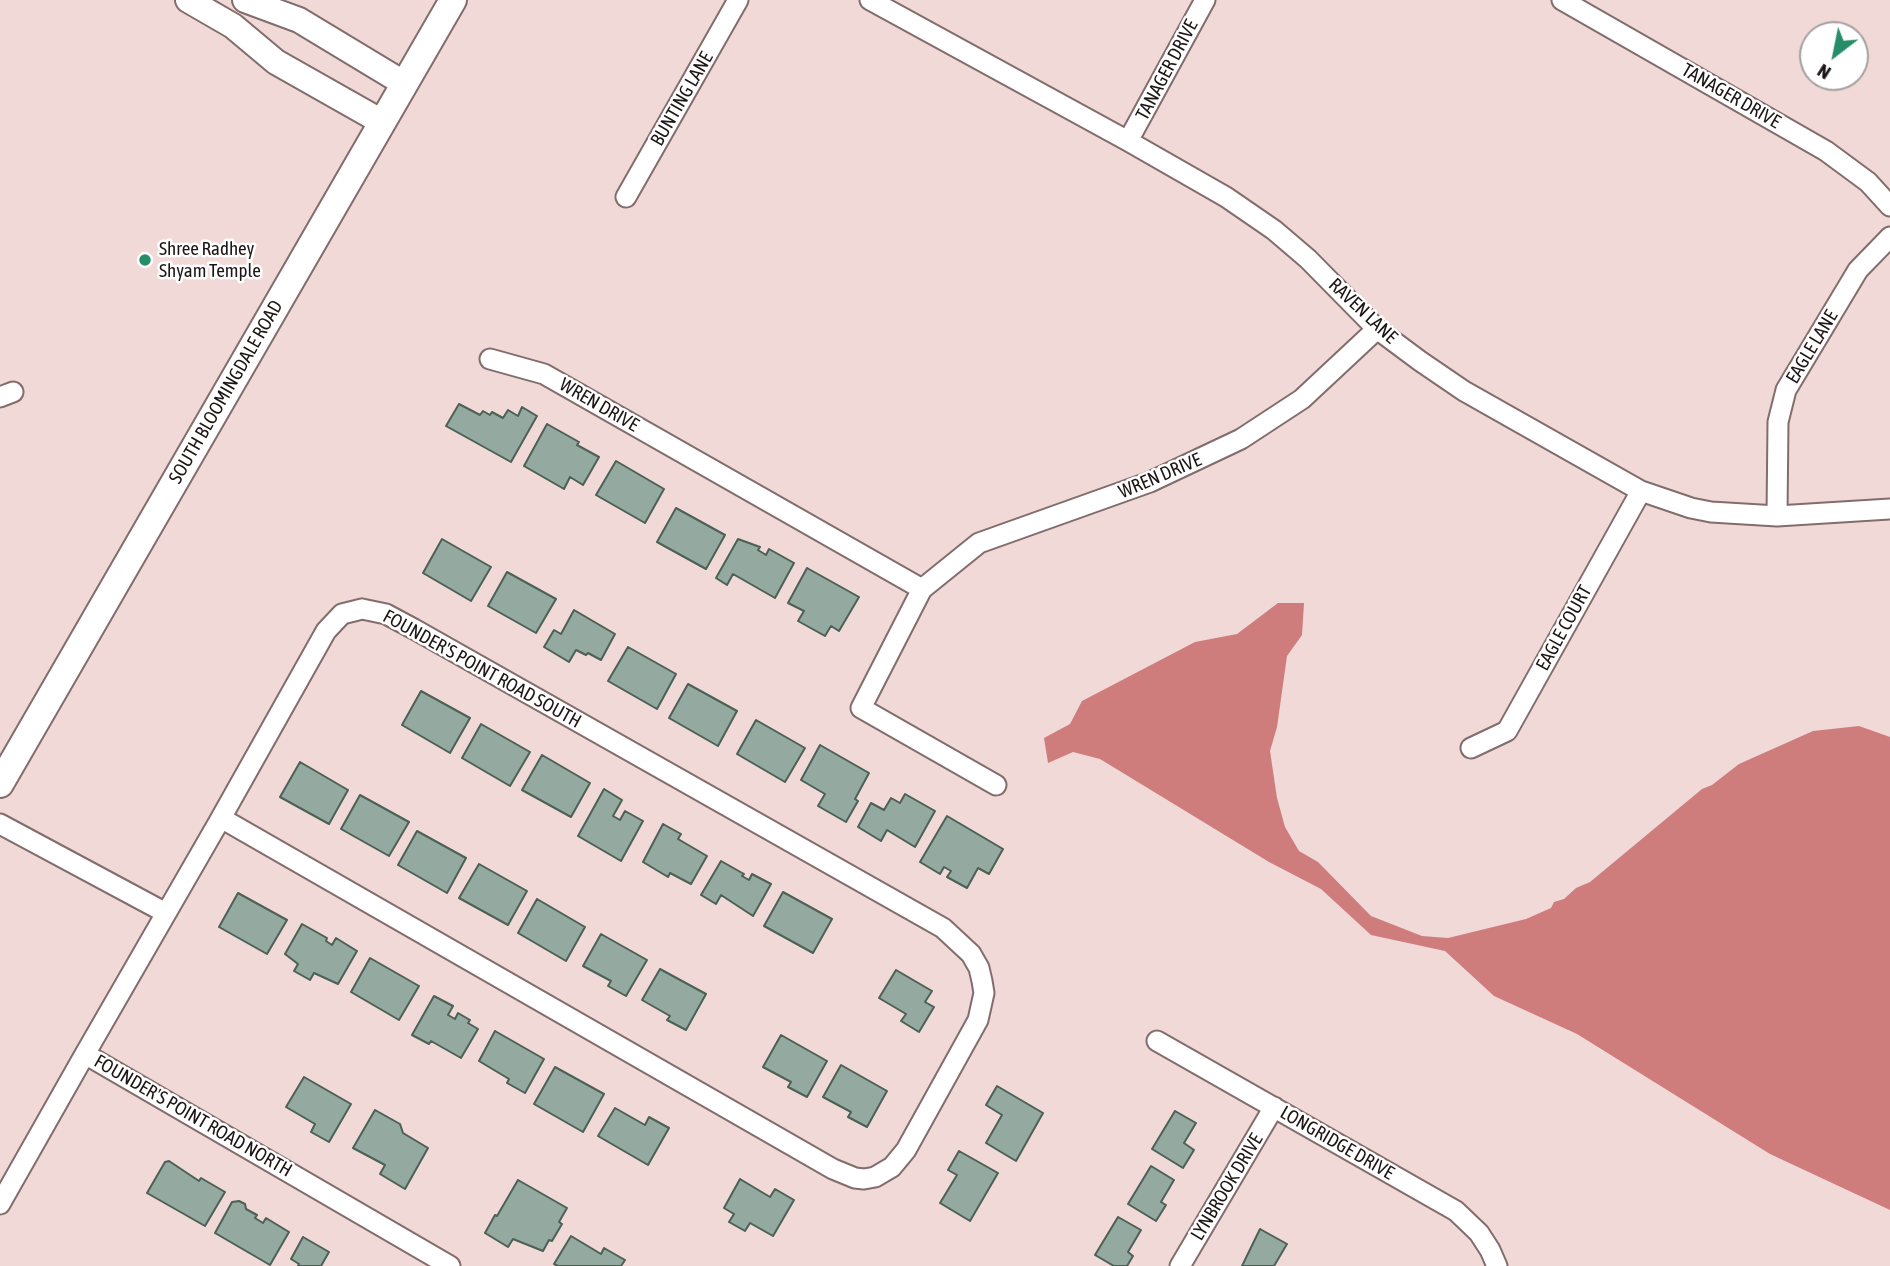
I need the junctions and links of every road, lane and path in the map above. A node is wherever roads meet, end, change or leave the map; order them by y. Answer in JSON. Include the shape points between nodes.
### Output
{"nodes":[{"id":1,"x":188,"y":0,"type":"edge"},
{"id":2,"x":245,"y":0,"type":"edge"},
{"id":3,"x":453,"y":0,"type":"edge"},
{"id":4,"x":738,"y":0,"type":"edge"},
{"id":5,"x":870,"y":0,"type":"edge"},
{"id":6,"x":1205,"y":0,"type":"edge"},
{"id":7,"x":1562,"y":0,"type":"edge"},
{"id":8,"x":405,"y":84,"type":"junction"},
{"id":9,"x":383,"y":122,"type":"junction"},
{"id":10,"x":1128,"y":141,"type":"junction"},
{"id":11,"x":626,"y":197,"type":"dead end"},
{"id":12,"x":1890,"y":206,"type":"edge"},
{"id":13,"x":1890,"y":237,"type":"edge"},
{"id":14,"x":1377,"y":329,"type":"junction"},
{"id":15,"x":490,"y":359,"type":"dead end"},
{"id":16,"x":1642,"y":491,"type":"junction"},
{"id":17,"x":1890,"y":509,"type":"edge"},
{"id":18,"x":1777,"y":516,"type":"junction"},
{"id":19,"x":922,"y":589,"type":"junction"},
{"id":20,"x":1471,"y":748,"type":"dead end"},
{"id":21,"x":0,"y":784,"type":"edge"},
{"id":22,"x":996,"y":785,"type":"dead end"},
{"id":23,"x":221,"y":818,"type":"junction"},
{"id":24,"x":0,"y":824,"type":"edge"},
{"id":25,"x":166,"y":914,"type":"junction"},
{"id":26,"x":1157,"y":1041,"type":"dead end"},
{"id":27,"x":85,"y":1054,"type":"junction"},
{"id":28,"x":1274,"y":1107,"type":"junction"},
{"id":29,"x":0,"y":1204,"type":"edge"},
{"id":30,"x":450,"y":1266,"type":"edge"},
{"id":31,"x":1180,"y":1266,"type":"edge"},
{"id":32,"x":1497,"y":1266,"type":"edge"}],
"edges":[{"from":1,"to":9,"type":"street","via":[[233,26],[276,62]]},
{"from":2,"to":8,"type":"street","via":[[299,20]]},
{"from":3,"to":8,"type":"main road","name":"SOUTH BLOOMINGDALE ROAD"},
{"from":4,"to":11,"type":"street","name":"BUNTING LANE"},
{"from":5,"to":10,"type":"street","name":"RAVEN LANE"},
{"from":6,"to":10,"type":"street","name":"TANAGER DRIVE"},
{"from":7,"to":12,"type":"street","name":"TANAGER DRIVE","via":[[1826,150]]},
{"from":8,"to":9,"type":"main road","name":"SOUTH BLOOMINGDALE ROAD"},
{"from":9,"to":21,"type":"main road","name":"SOUTH BLOOMINGDALE ROAD"},
{"from":10,"to":14,"type":"street","name":"RAVEN LANE","via":[[1274,230]]},
{"from":13,"to":18,"type":"street","name":"EAGLE LANE","via":[[1857,270],[1786,390],[1778,422]]},
{"from":14,"to":16,"type":"street","name":"RAVEN LANE","via":[[1464,391]]},
{"from":14,"to":19,"type":"street","name":"WREN DRIVE","via":[[1302,399],[1241,439],[1150,482],[979,544]]},
{"from":15,"to":19,"type":"street","name":"WREN DRIVE","via":[[544,374]]},
{"from":16,"to":18,"type":"street","name":"RAVEN LANE","via":[[1701,510]]},
{"from":16,"to":20,"type":"street","name":"EAGLE COURT","via":[[1507,731]]},
{"from":17,"to":18,"type":"street","name":"RAVEN LANE"},
{"from":19,"to":22,"type":"street","name":"WREN DRIVE","via":[[861,708]]},
{"from":23,"to":23,"type":"street","name":"FOUNDER'S POINT ROAD SOUTH","via":[[326,631],[342,614],[374,610],[943,928],[979,968],[982,1008],[973,1032],[900,1159],[884,1173],[855,1178]]},
{"from":23,"to":25,"type":"street","name":"FOUNDER'S POINT ROAD SOUTH"},
{"from":24,"to":25,"type":"street"},
{"from":25,"to":27,"type":"street","name":"FOUNDER'S POINT ROAD SOUTH"},
{"from":26,"to":28,"type":"street","name":"LONGRIDGE DRIVE"},
{"from":27,"to":29,"type":"street","name":"FOUNDER'S POINT ROAD NORTH"},
{"from":27,"to":30,"type":"street","name":"FOUNDER'S POINT ROAD NORTH"},
{"from":28,"to":31,"type":"street","name":"LYNBROOK DRIVE"},
{"from":28,"to":32,"type":"street","name":"LONGRIDGE DRIVE","via":[[1456,1211],[1479,1233]]}]}
